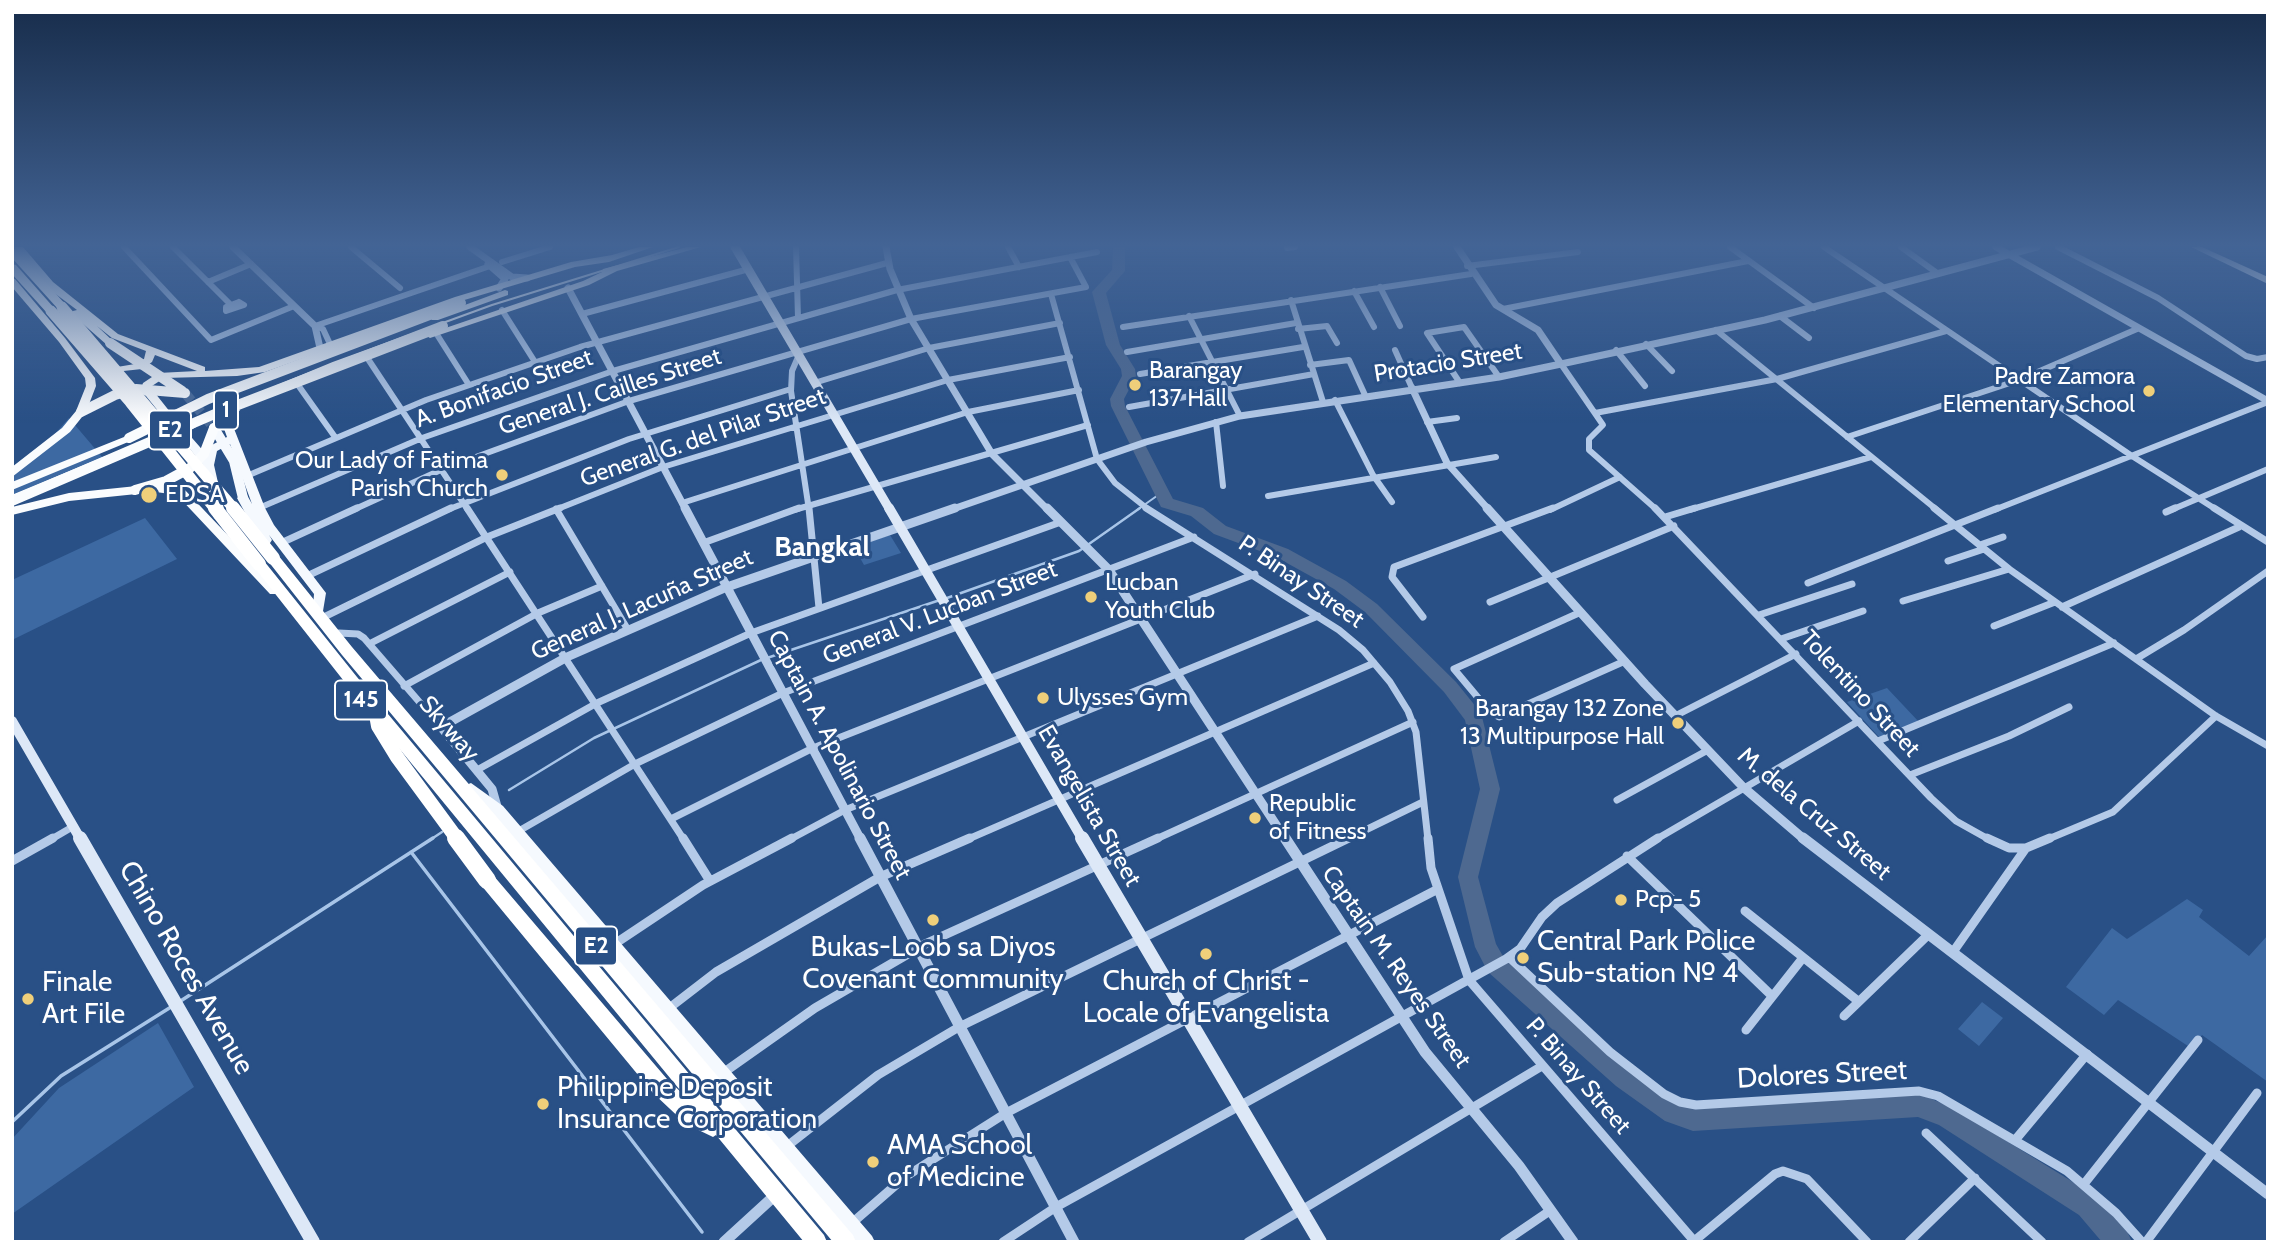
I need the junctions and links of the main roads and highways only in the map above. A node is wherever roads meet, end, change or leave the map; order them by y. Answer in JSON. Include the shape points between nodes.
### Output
{"nodes":[{"id":1,"x":32,"y":306,"type":"edge"},
{"id":2,"x":45,"y":306,"type":"edge"},
{"id":3,"x":46,"y":306,"type":"edge"},
{"id":4,"x":60,"y":306,"type":"edge"},
{"id":5,"x":68,"y":306,"type":"edge"},
{"id":6,"x":75,"y":306,"type":"edge"},
{"id":7,"x":440,"y":306,"type":"edge"},
{"id":8,"x":454,"y":306,"type":"edge"},
{"id":9,"x":471,"y":306,"type":"edge"},
{"id":10,"x":502,"y":306,"type":"edge"},
{"id":11,"x":515,"y":306,"type":"edge"},
{"id":12,"x":769,"y":306,"type":"edge"},
{"id":13,"x":440,"y":329,"type":"junction"},
{"id":14,"x":151,"y":351,"type":"junction"},
{"id":15,"x":99,"y":368,"type":"junction"},
{"id":16,"x":110,"y":371,"type":"junction"},
{"id":17,"x":208,"y":372,"type":"junction"},
{"id":18,"x":150,"y":394,"type":"junction"},
{"id":19,"x":235,"y":410,"type":"junction"},
{"id":20,"x":81,"y":412,"type":"junction"},
{"id":21,"x":175,"y":425,"type":"junction"},
{"id":22,"x":214,"y":428,"type":"joint"},
{"id":23,"x":129,"y":438,"type":"junction"},
{"id":24,"x":235,"y":439,"type":"junction"},
{"id":25,"x":209,"y":465,"type":"junction"},
{"id":26,"x":12,"y":473,"type":"edge"},
{"id":27,"x":12,"y":486,"type":"edge"},
{"id":28,"x":135,"y":490,"type":"junction"},
{"id":29,"x":243,"y":498,"type":"joint"},
{"id":30,"x":12,"y":501,"type":"edge"},
{"id":31,"x":12,"y":511,"type":"edge"},
{"id":32,"x":220,"y":518,"type":"junction"},
{"id":33,"x":274,"y":591,"type":"junction"},
{"id":34,"x":322,"y":612,"type":"junction"},
{"id":35,"x":375,"y":709,"type":"junction"},
{"id":36,"x":12,"y":722,"type":"edge"},
{"id":37,"x":713,"y":1128,"type":"junction"},
{"id":38,"x":850,"y":1236,"type":"edge"},
{"id":39,"x":313,"y":1242,"type":"edge"},
{"id":40,"x":806,"y":1242,"type":"edge"},
{"id":41,"x":817,"y":1242,"type":"edge"},
{"id":42,"x":866,"y":1242,"type":"edge"},
{"id":43,"x":1320,"y":1242,"type":"edge"}],
"edges":[{"from":1,"to":20,"type":"highway","via":[[86,373],[92,386]]},
{"from":2,"to":15,"type":"highway","number":"E2"},
{"from":3,"to":35,"type":"highway","name":"Skyway","number":"E2","bridge":true,"via":[[130,402]]},
{"from":4,"to":38,"type":"highway","name":"Skyway","number":"E2","bridge":true,"via":[[202,469],[347,651],[828,1220]]},
{"from":5,"to":20,"type":"highway","number":"E2","bridge":true,"via":[[88,327],[185,393],[136,389]]},
{"from":6,"to":14,"type":"highway","via":[[107,332]]},
{"from":7,"to":17,"type":"highway","number":"1","via":[[254,371]]},
{"from":8,"to":23,"type":"highway","number":"1","bridge":true,"via":[[208,399]]},
{"from":9,"to":23,"type":"highway","number":"1","bridge":true},
{"from":10,"to":13,"type":"highway","number":"1"},
{"from":11,"to":13,"type":"highway","number":"1"},
{"from":12,"to":43,"type":"main road","name":"Evangelista Street"},
{"from":13,"to":19,"type":"highway","number":"1"},
{"from":13,"to":30,"type":"highway","number":"1","bridge":true,"via":[[196,422]]},
{"from":14,"to":16,"type":"highway","via":[[138,367]]},
{"from":14,"to":17,"type":"highway"},
{"from":15,"to":16,"type":"highway"},
{"from":15,"to":32,"type":"main road","number":"145"},
{"from":16,"to":18,"type":"highway"},
{"from":17,"to":18,"type":"highway","via":[[155,378],[147,385]]},
{"from":18,"to":21,"type":"highway"},
{"from":19,"to":21,"type":"highway","via":[[191,427]]},
{"from":19,"to":24,"type":"main road","via":[[228,422]]},
{"from":20,"to":26,"type":"highway","via":[[57,439]]},
{"from":21,"to":25,"type":"main road"},
{"from":22,"to":28,"type":"highway","bridge":true,"via":[[204,454],[190,468]]},
{"from":22,"to":29,"type":"main road","number":"E2","bridge":true,"via":[[231,454]]},
{"from":23,"to":27,"type":"highway","number":"1"},
{"from":24,"to":25,"type":"main road","via":[[217,444]]},
{"from":24,"to":34,"type":"main road","via":[[259,508],[320,593]]},
{"from":25,"to":32,"type":"main road"},
{"from":28,"to":31,"type":"highway","via":[[54,499]]},
{"from":28,"to":33,"type":"highway","bridge":true,"via":[[172,489],[185,494]]},
{"from":29,"to":34,"type":"main road","number":"145","via":[[271,549]]},
{"from":32,"to":33,"type":"main road","number":"145"},
{"from":33,"to":37,"type":"main road","number":"145"},
{"from":34,"to":38,"type":"main road","number":"145","via":[[786,1147]]},
{"from":35,"to":37,"type":"highway","bridge":true,"via":[[378,726],[397,757],[487,880],[660,1086],[693,1118]]},
{"from":35,"to":41,"type":"highway","name":"Skyway","number":"E2"},
{"from":36,"to":39,"type":"main road","name":"Chino Roces Avenue"},
{"from":37,"to":40,"type":"main road","number":"145"},
{"from":38,"to":42,"type":"main road","number":"145"}]}
